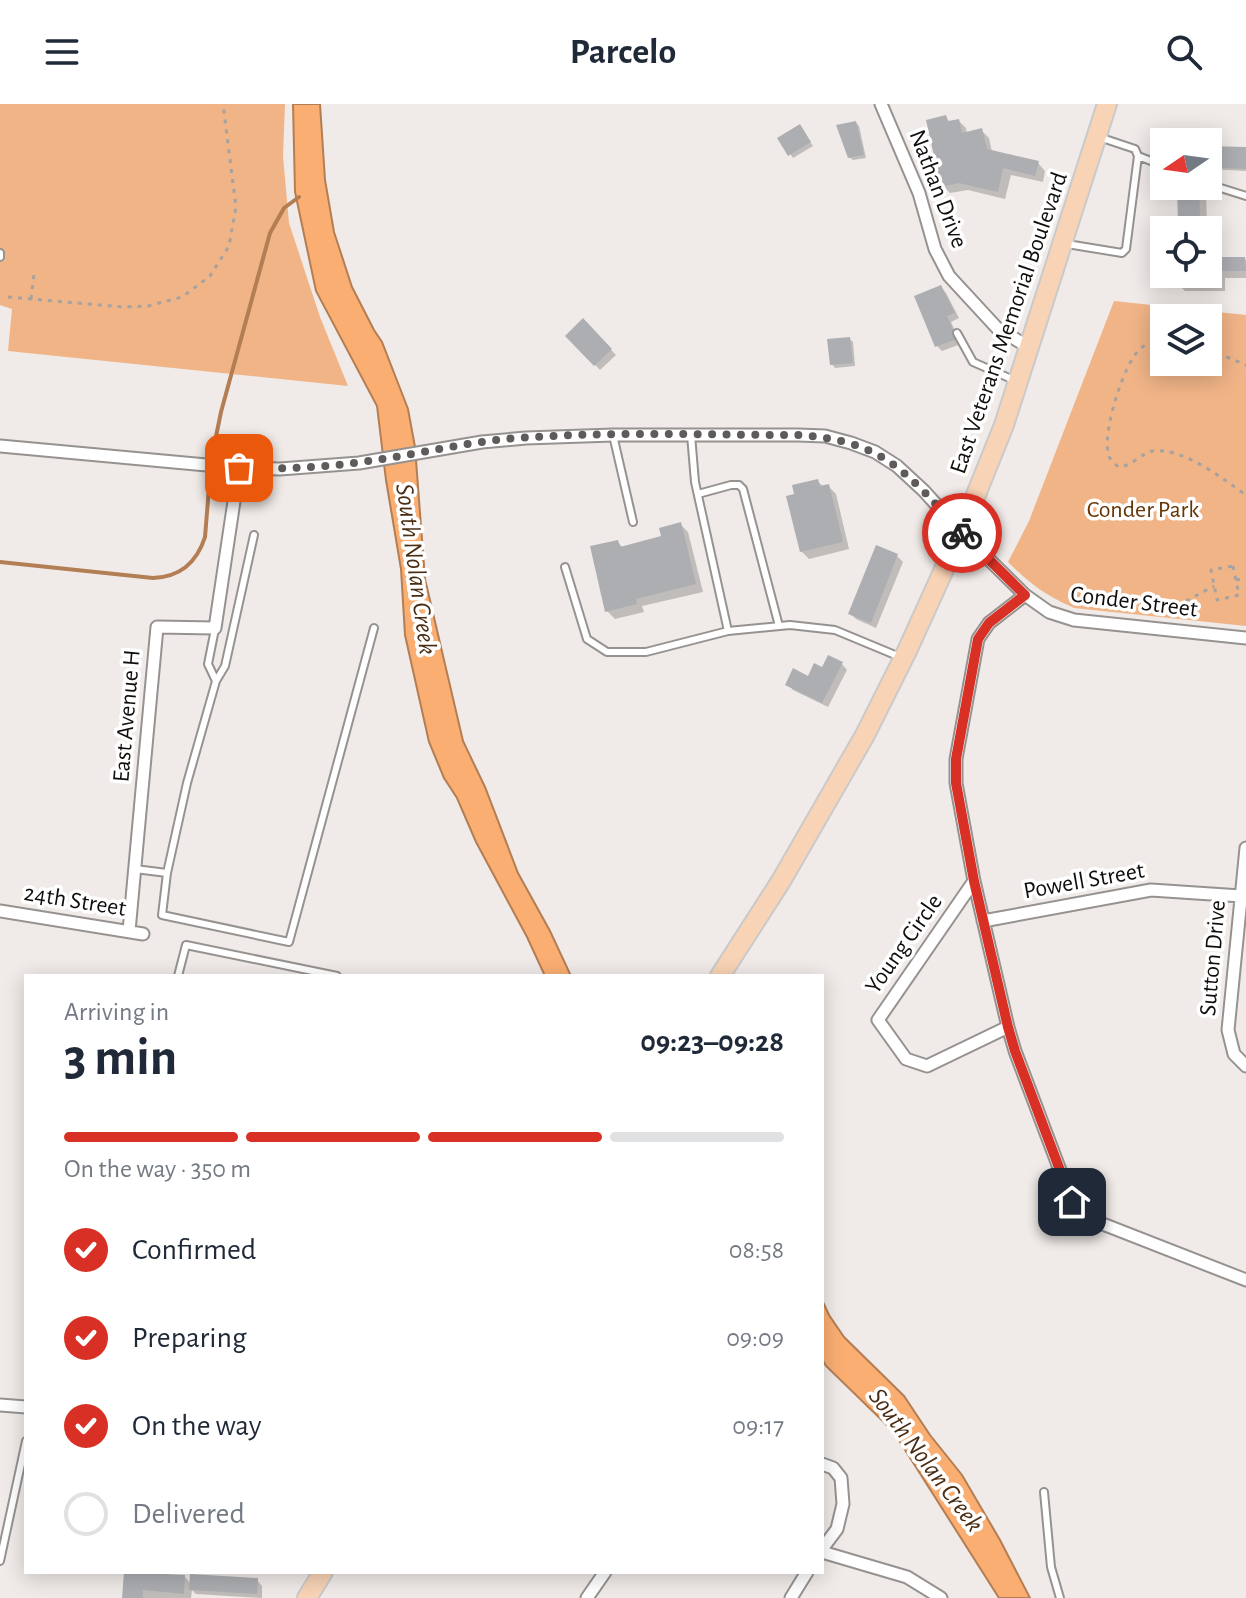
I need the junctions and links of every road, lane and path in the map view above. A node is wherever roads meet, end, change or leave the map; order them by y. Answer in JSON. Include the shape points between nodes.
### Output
{"nodes":[{"id":1,"x":223,"y":104,"type":"edge"},
{"id":2,"x":881,"y":104,"type":"edge"},
{"id":3,"x":1107,"y":104,"type":"edge"},
{"id":4,"x":1097,"y":137,"type":"junction"},
{"id":5,"x":1138,"y":156,"type":"junction"},
{"id":6,"x":1150,"y":161,"type":"edge"},
{"id":7,"x":1222,"y":188,"type":"edge"},
{"id":8,"x":1246,"y":196,"type":"edge"},
{"id":9,"x":1063,"y":243,"type":"junction"},
{"id":10,"x":34,"y":274,"type":"dead end"},
{"id":11,"x":8,"y":297,"type":"dead end"},
{"id":12,"x":31,"y":299,"type":"junction"},
{"id":13,"x":957,"y":333,"type":"dead end"},
{"id":14,"x":1150,"y":342,"type":"edge"},
{"id":15,"x":1030,"y":348,"type":"junction"},
{"id":16,"x":1222,"y":355,"type":"edge"},
{"id":17,"x":1246,"y":365,"type":"edge"},
{"id":18,"x":1019,"y":382,"type":"junction"},
{"id":19,"x":613,"y":435,"type":"junction"},
{"id":20,"x":691,"y":435,"type":"junction"},
{"id":21,"x":0,"y":446,"type":"edge"},
{"id":22,"x":239,"y":468,"type":"junction"},
{"id":23,"x":698,"y":494,"type":"junction"},
{"id":24,"x":1246,"y":495,"type":"edge"},
{"id":25,"x":633,"y":522,"type":"dead end"},
{"id":26,"x":961,"y":532,"type":"junction"},
{"id":27,"x":254,"y":535,"type":"dead end"},
{"id":28,"x":565,"y":567,"type":"dead end"},
{"id":29,"x":1246,"y":578,"type":"edge"},
{"id":30,"x":1236,"y":580,"type":"junction"},
{"id":31,"x":1214,"y":586,"type":"junction"},
{"id":32,"x":1025,"y":595,"type":"junction"},
{"id":33,"x":1186,"y":601,"type":"dead end"},
{"id":34,"x":779,"y":626,"type":"junction"},
{"id":35,"x":215,"y":628,"type":"junction"},
{"id":36,"x":374,"y":628,"type":"dead end"},
{"id":37,"x":728,"y":631,"type":"junction"},
{"id":38,"x":1241,"y":637,"type":"edge"},
{"id":39,"x":904,"y":659,"type":"junction"},
{"id":40,"x":216,"y":681,"type":"junction"},
{"id":41,"x":1246,"y":848,"type":"edge"},
{"id":42,"x":135,"y":869,"type":"junction"},
{"id":43,"x":167,"y":873,"type":"junction"},
{"id":44,"x":974,"y":881,"type":"junction"},
{"id":45,"x":1241,"y":896,"type":"junction"},
{"id":46,"x":0,"y":911,"type":"edge"},
{"id":47,"x":983,"y":921,"type":"junction"},
{"id":48,"x":129,"y":931,"type":"junction"},
{"id":49,"x":143,"y":934,"type":"dead end"},
{"id":50,"x":179,"y":974,"type":"edge"},
{"id":51,"x":327,"y":974,"type":"edge"},
{"id":52,"x":721,"y":974,"type":"edge"},
{"id":53,"x":1008,"y":1027,"type":"junction"},
{"id":54,"x":1246,"y":1066,"type":"edge"},
{"id":55,"x":1246,"y":1280,"type":"edge"},
{"id":56,"x":0,"y":1405,"type":"edge"},
{"id":57,"x":24,"y":1407,"type":"edge"},
{"id":58,"x":24,"y":1451,"type":"edge"},
{"id":59,"x":824,"y":1465,"type":"edge"},
{"id":60,"x":1044,"y":1492,"type":"dead end"},
{"id":61,"x":824,"y":1548,"type":"edge"},
{"id":62,"x":824,"y":1552,"type":"edge"},
{"id":63,"x":0,"y":1561,"type":"edge"},
{"id":64,"x":322,"y":1574,"type":"edge"},
{"id":65,"x":604,"y":1574,"type":"edge"},
{"id":66,"x":806,"y":1574,"type":"edge"},
{"id":67,"x":307,"y":1598,"type":"edge"},
{"id":68,"x":587,"y":1598,"type":"edge"},
{"id":69,"x":791,"y":1598,"type":"edge"},
{"id":70,"x":941,"y":1598,"type":"edge"},
{"id":71,"x":1060,"y":1598,"type":"edge"}],
"edges":[{"from":1,"to":12,"type":"path","via":[[236,207],[229,246],[210,276],[182,297],[148,306]]},
{"from":2,"to":15,"type":"street","name":"Nathan Drive","via":[[949,276],[997,328]]},
{"from":3,"to":4,"type":"main road","name":"East Veterans Memorial Boulevard"},
{"from":4,"to":5,"type":"lane","via":[[1135,149]]},
{"from":4,"to":9,"type":"main road","name":"East Veterans Memorial Boulevard"},
{"from":5,"to":6,"type":"lane"},
{"from":5,"to":9,"type":"lane","via":[[1126,249],[1122,253]]},
{"from":7,"to":8,"type":"lane"},
{"from":9,"to":15,"type":"main road","name":"East Veterans Memorial Boulevard"},
{"from":10,"to":12,"type":"path"},
{"from":11,"to":12,"type":"path"},
{"from":13,"to":18,"type":"lane","via":[[973,362]]},
{"from":14,"to":24,"type":"path","via":[[1137,351],[1113,403],[1107,434],[1112,462],[1128,466],[1151,451],[1169,452],[1194,461]]},
{"from":15,"to":18,"type":"main road","name":"East Veterans Memorial Boulevard"},
{"from":16,"to":17,"type":"path"},
{"from":18,"to":26,"type":"main road","name":"East Veterans Memorial Boulevard"},
{"from":19,"to":20,"type":"street","name":"Conder Street"},
{"from":19,"to":22,"type":"street","name":"Conder Street","via":[[502,440],[359,463]]},
{"from":19,"to":25,"type":"lane"},
{"from":20,"to":23,"type":"lane"},
{"from":20,"to":26,"type":"street","name":"Conder Street","via":[[825,436],[851,443],[897,466]]},
{"from":21,"to":22,"type":"street","name":"Conder Street"},
{"from":22,"to":35,"type":"street"},
{"from":23,"to":34,"type":"lane","via":[[731,485],[743,489]]},
{"from":23,"to":37,"type":"lane"},
{"from":26,"to":32,"type":"street","name":"Conder Street"},
{"from":26,"to":39,"type":"main road","name":"East Veterans Memorial Boulevard"},
{"from":27,"to":40,"type":"lane","via":[[225,666]]},
{"from":28,"to":37,"type":"lane","via":[[587,639],[607,652],[646,652]]},
{"from":29,"to":30,"type":"path"},
{"from":30,"to":31,"type":"path","via":[[1239,595],[1217,600]]},
{"from":30,"to":31,"type":"path","via":[[1233,566],[1211,570]]},
{"from":31,"to":33,"type":"path"},
{"from":32,"to":38,"type":"street","name":"Conder Street","via":[[1049,612],[1074,620]]},
{"from":32,"to":44,"type":"street","via":[[989,623],[978,639],[963,714],[956,783]]},
{"from":34,"to":37,"type":"lane"},
{"from":34,"to":39,"type":"lane","via":[[835,630]]},
{"from":35,"to":40,"type":"lane","via":[[208,664]]},
{"from":35,"to":42,"type":"street","name":"East Avenue H","via":[[157,627]]},
{"from":36,"to":43,"type":"lane","via":[[289,942],[162,915]]},
{"from":39,"to":52,"type":"main road","name":"East Veterans Memorial Boulevard","via":[[781,881]]},
{"from":40,"to":43,"type":"lane"},
{"from":41,"to":45,"type":"street","name":"Sutton Drive"},
{"from":42,"to":43,"type":"lane"},
{"from":42,"to":48,"type":"street","name":"East Avenue H"},
{"from":44,"to":47,"type":"street"},
{"from":44,"to":53,"type":"street","name":"Young Circle","via":[[878,1020],[906,1059],[927,1066]]},
{"from":45,"to":47,"type":"street","name":"Powell Street","via":[[1151,890]]},
{"from":45,"to":54,"type":"street","name":"Sutton Drive","via":[[1228,1030],[1234,1054]]},
{"from":46,"to":48,"type":"street","name":"24th Street"},
{"from":47,"to":53,"type":"street"},
{"from":48,"to":49,"type":"street","name":"24th Street"},
{"from":50,"to":51,"type":"lane","via":[[186,945]]},
{"from":53,"to":55,"type":"street","via":[[1080,1212]]},
{"from":56,"to":57,"type":"street"},
{"from":58,"to":63,"type":"lane"},
{"from":59,"to":61,"type":"street","via":[[841,1478],[843,1504],[837,1529]]},
{"from":60,"to":71,"type":"lane","via":[[1051,1567]]},
{"from":62,"to":70,"type":"street","via":[[907,1577]]},
{"from":64,"to":67,"type":"main road"},
{"from":65,"to":68,"type":"street"},
{"from":66,"to":69,"type":"street"}]}
